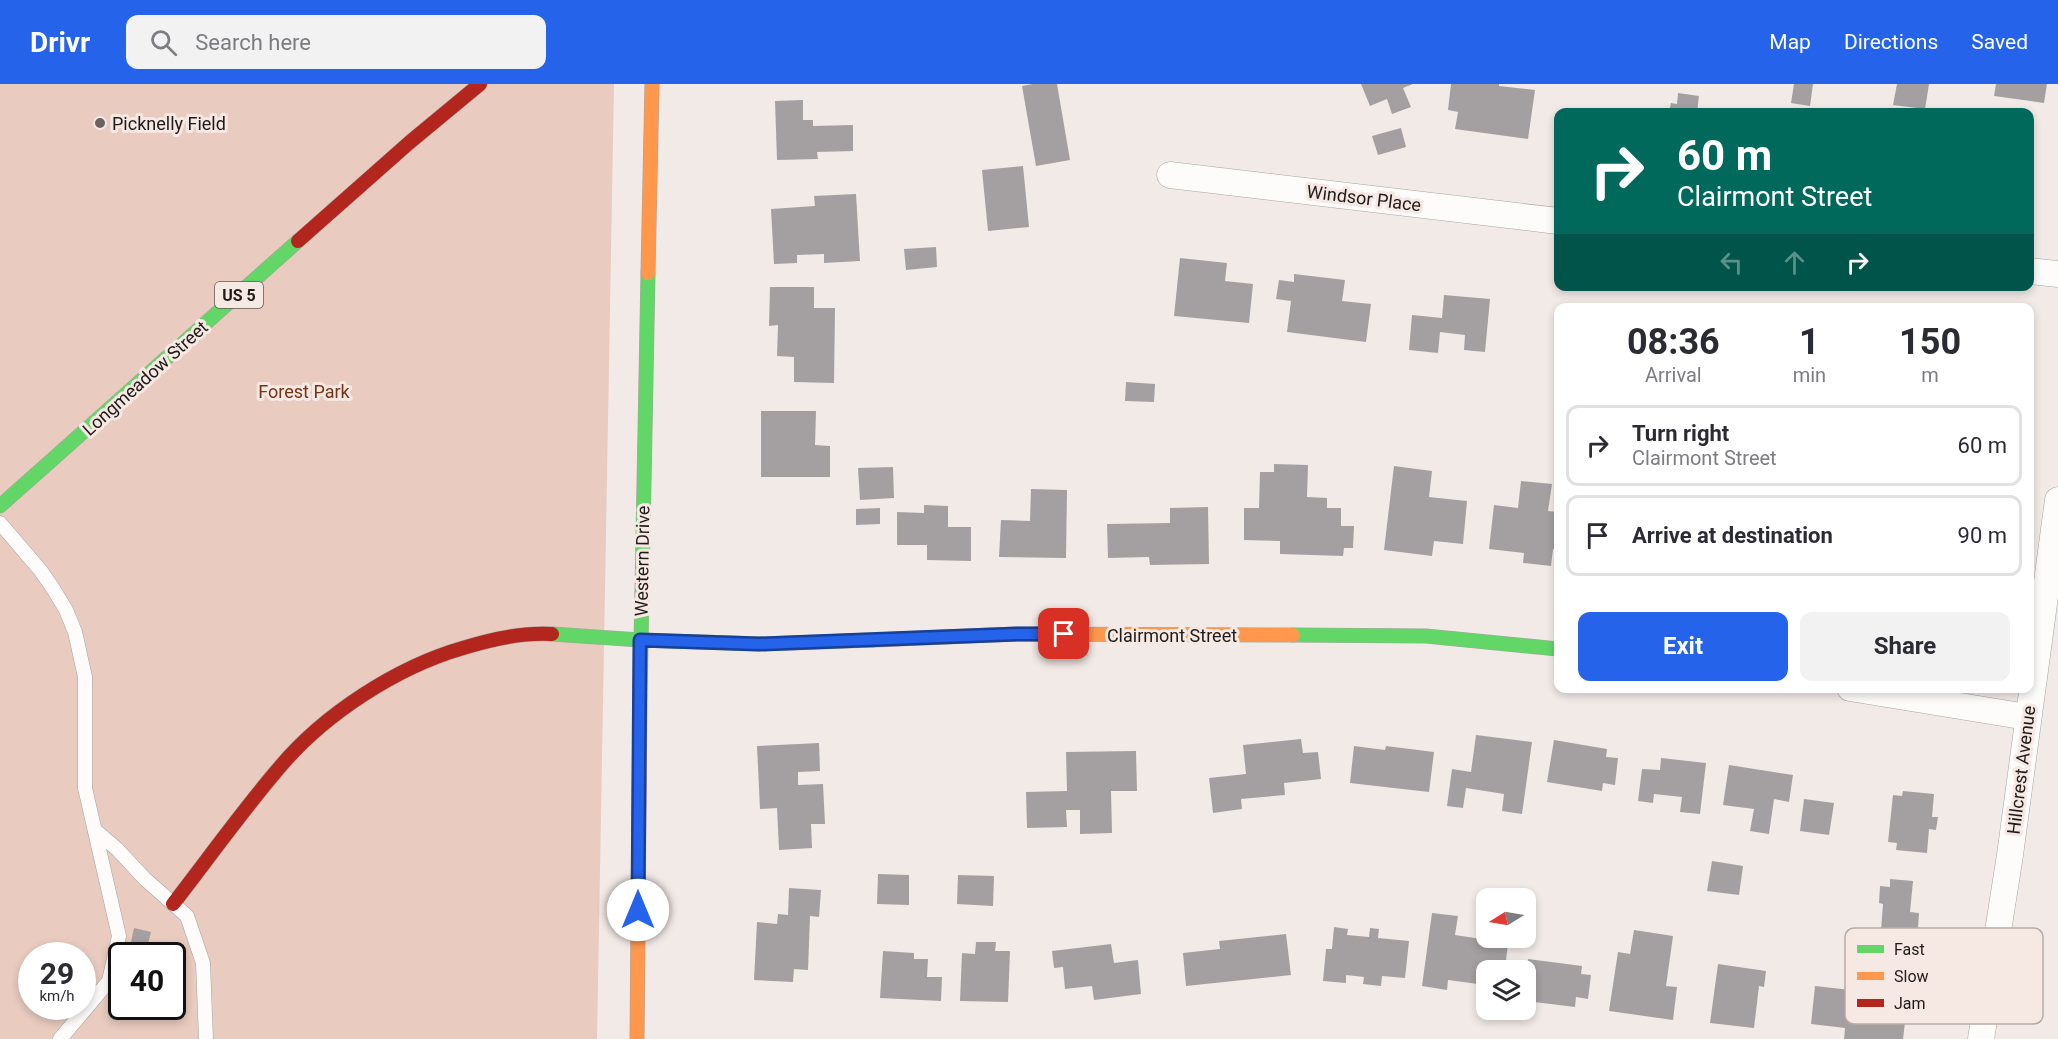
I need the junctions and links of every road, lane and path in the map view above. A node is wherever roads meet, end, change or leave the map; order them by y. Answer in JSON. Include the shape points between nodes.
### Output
{"nodes":[{"id":1,"x":480,"y":84,"type":"edge"},
{"id":2,"x":652,"y":84,"type":"edge"},
{"id":3,"x":1170,"y":175,"type":"dead end"},
{"id":4,"x":1554,"y":221,"type":"edge"},
{"id":5,"x":2034,"y":271,"type":"edge"},
{"id":6,"x":2058,"y":274,"type":"edge"},
{"id":7,"x":2058,"y":500,"type":"edge"},
{"id":8,"x":0,"y":507,"type":"edge"},
{"id":9,"x":0,"y":523,"type":"edge"},
{"id":10,"x":640,"y":640,"type":"junction"},
{"id":11,"x":1554,"y":649,"type":"edge"},
{"id":12,"x":2034,"y":668,"type":"edge"},
{"id":13,"x":1881,"y":693,"type":"edge"},
{"id":14,"x":2030,"y":693,"type":"edge"},
{"id":15,"x":2027,"y":717,"type":"junction"},
{"id":16,"x":96,"y":831,"type":"junction"},
{"id":17,"x":173,"y":904,"type":"junction"},
{"id":18,"x":1998,"y":928,"type":"edge"},
{"id":19,"x":1983,"y":1024,"type":"edge"},
{"id":20,"x":60,"y":1039,"type":"edge"},
{"id":21,"x":206,"y":1039,"type":"edge"},
{"id":22,"x":637,"y":1039,"type":"edge"},
{"id":23,"x":1981,"y":1039,"type":"edge"}],
"edges":[{"from":1,"to":8,"type":"street","name":"Longmeadow Street","number":"US 5"},
{"from":2,"to":10,"type":"street","name":"Western Drive"},
{"from":3,"to":4,"type":"street","name":"Windsor Place"},
{"from":5,"to":6,"type":"street"},
{"from":7,"to":12,"type":"street","name":"Hillcrest Avenue"},
{"from":9,"to":16,"type":"lane","via":[[54,590],[75,632],[86,677],[85,788]]},
{"from":10,"to":11,"type":"street","name":"Clairmont Street","via":[[759,644],[1017,634],[1370,636],[1435,637]]},
{"from":10,"to":17,"type":"street","name":"Clairmont Street","via":[[534,633],[486,640],[435,656],[381,684],[328,720],[280,766]]},
{"from":10,"to":22,"type":"street","name":"Western Drive"},
{"from":13,"to":15,"type":"street"},
{"from":14,"to":15,"type":"street","name":"Hillcrest Avenue"},
{"from":15,"to":18,"type":"street","name":"Hillcrest Avenue"},
{"from":16,"to":17,"type":"lane"},
{"from":16,"to":20,"type":"lane","via":[[118,936],[109,981]]},
{"from":17,"to":21,"type":"lane","via":[[187,916],[203,963]]},
{"from":19,"to":23,"type":"street","name":"Hillcrest Avenue"}]}
